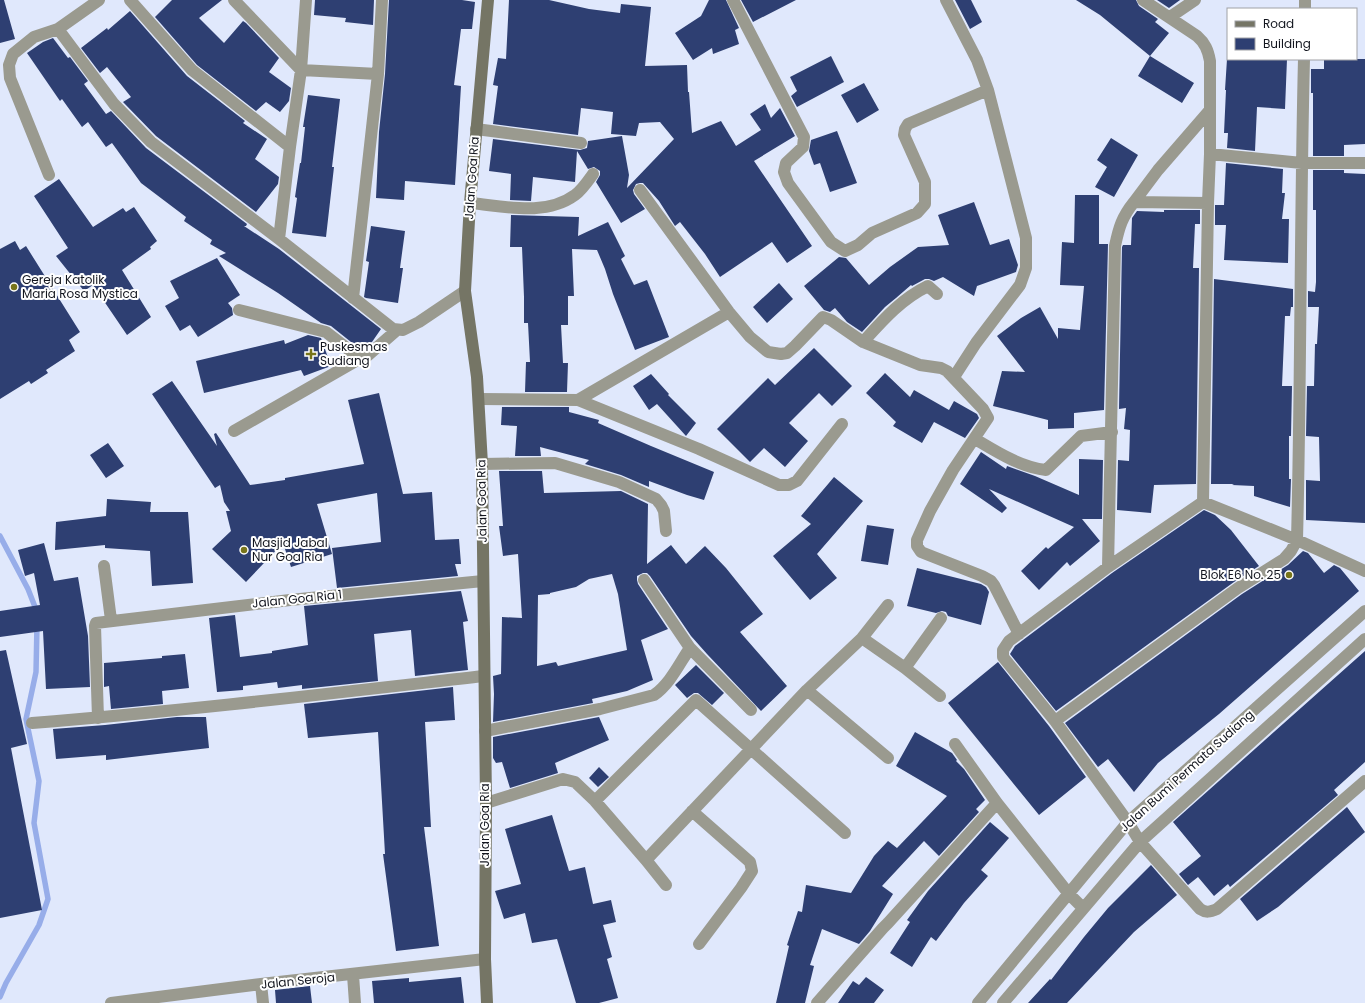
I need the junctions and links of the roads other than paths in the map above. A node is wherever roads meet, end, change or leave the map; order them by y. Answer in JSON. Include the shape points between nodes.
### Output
{"nodes":[{"id":1,"x":99,"y":0,"type":"edge"},
{"id":2,"x":130,"y":0,"type":"edge"},
{"id":3,"x":234,"y":0,"type":"edge"},
{"id":4,"x":306,"y":0,"type":"edge"},
{"id":5,"x":382,"y":0,"type":"edge"},
{"id":6,"x":488,"y":0,"type":"edge"},
{"id":7,"x":733,"y":0,"type":"edge"},
{"id":8,"x":946,"y":0,"type":"edge"},
{"id":9,"x":1143,"y":0,"type":"edge"},
{"id":10,"x":1195,"y":0,"type":"edge"},
{"id":11,"x":1170,"y":17,"type":"junction"},
{"id":12,"x":58,"y":29,"type":"junction"},
{"id":13,"x":1304,"y":60,"type":"edge"},
{"id":14,"x":301,"y":70,"type":"junction"},
{"id":15,"x":378,"y":74,"type":"junction"},
{"id":16,"x":988,"y":90,"type":"junction"},
{"id":17,"x":1210,"y":110,"type":"junction"},
{"id":18,"x":476,"y":129,"type":"junction"},
{"id":19,"x":581,"y":143,"type":"dead end"},
{"id":20,"x":290,"y":147,"type":"junction"},
{"id":21,"x":1210,"y":154,"type":"junction"},
{"id":22,"x":1302,"y":162,"type":"junction"},
{"id":23,"x":1365,"y":163,"type":"edge"},
{"id":24,"x":593,"y":174,"type":"dead end"},
{"id":25,"x":49,"y":175,"type":"dead end"},
{"id":26,"x":640,"y":190,"type":"dead end"},
{"id":27,"x":1134,"y":202,"type":"junction"},
{"id":28,"x":470,"y":203,"type":"junction"},
{"id":29,"x":1208,"y":203,"type":"junction"},
{"id":30,"x":279,"y":239,"type":"junction"},
{"id":31,"x":465,"y":291,"type":"junction"},
{"id":32,"x":937,"y":294,"type":"dead end"},
{"id":33,"x":353,"y":298,"type":"junction"},
{"id":34,"x":239,"y":310,"type":"dead end"},
{"id":35,"x":729,"y":312,"type":"junction"},
{"id":36,"x":397,"y":330,"type":"junction"},
{"id":37,"x":863,"y":342,"type":"junction"},
{"id":38,"x":361,"y":358,"type":"junction"},
{"id":39,"x":954,"y":377,"type":"junction"},
{"id":40,"x":479,"y":399,"type":"junction"},
{"id":41,"x":578,"y":400,"type":"junction"},
{"id":42,"x":842,"y":424,"type":"dead end"},
{"id":43,"x":234,"y":431,"type":"dead end"},
{"id":44,"x":1112,"y":432,"type":"junction"},
{"id":45,"x":975,"y":439,"type":"junction"},
{"id":46,"x":482,"y":464,"type":"junction"},
{"id":47,"x":1203,"y":502,"type":"junction"},
{"id":48,"x":666,"y":532,"type":"dead end"},
{"id":49,"x":1297,"y":540,"type":"junction"},
{"id":50,"x":104,"y":566,"type":"dead end"},
{"id":51,"x":1108,"y":567,"type":"junction"},
{"id":52,"x":1365,"y":572,"type":"edge"},
{"id":53,"x":644,"y":580,"type":"dead end"},
{"id":54,"x":483,"y":581,"type":"junction"},
{"id":55,"x":888,"y":605,"type":"dead end"},
{"id":56,"x":1365,"y":611,"type":"edge"},
{"id":57,"x":941,"y":618,"type":"dead end"},
{"id":58,"x":111,"y":620,"type":"junction"},
{"id":59,"x":1019,"y":634,"type":"junction"},
{"id":60,"x":862,"y":638,"type":"junction"},
{"id":61,"x":1365,"y":639,"type":"edge"},
{"id":62,"x":690,"y":648,"type":"junction"},
{"id":63,"x":905,"y":668,"type":"junction"},
{"id":64,"x":484,"y":676,"type":"junction"},
{"id":65,"x":807,"y":690,"type":"junction"},
{"id":66,"x":940,"y":696,"type":"dead end"},
{"id":67,"x":751,"y":710,"type":"dead end"},
{"id":68,"x":98,"y":718,"type":"junction"},
{"id":69,"x":1055,"y":721,"type":"junction"},
{"id":70,"x":32,"y":723,"type":"dead end"},
{"id":71,"x":485,"y":731,"type":"junction"},
{"id":72,"x":955,"y":744,"type":"dead end"},
{"id":73,"x":751,"y":748,"type":"junction"},
{"id":74,"x":888,"y":758,"type":"dead end"},
{"id":75,"x":1365,"y":781,"type":"edge"},
{"id":76,"x":595,"y":801,"type":"junction"},
{"id":77,"x":486,"y":803,"type":"junction"},
{"id":78,"x":997,"y":803,"type":"junction"},
{"id":79,"x":692,"y":811,"type":"junction"},
{"id":80,"x":1128,"y":822,"type":"junction"},
{"id":81,"x":845,"y":832,"type":"dead end"},
{"id":82,"x":1140,"y":842,"type":"junction"},
{"id":83,"x":646,"y":860,"type":"junction"},
{"id":84,"x":666,"y":885,"type":"dead end"},
{"id":85,"x":1069,"y":894,"type":"junction"},
{"id":86,"x":1082,"y":908,"type":"junction"},
{"id":87,"x":699,"y":944,"type":"dead end"},
{"id":88,"x":484,"y":959,"type":"junction"},
{"id":89,"x":353,"y":975,"type":"junction"},
{"id":90,"x":261,"y":984,"type":"junction"},
{"id":91,"x":111,"y":1003,"type":"edge"},
{"id":92,"x":263,"y":1003,"type":"edge"},
{"id":93,"x":355,"y":1003,"type":"edge"},
{"id":94,"x":487,"y":1003,"type":"edge"},
{"id":95,"x":817,"y":1003,"type":"edge"},
{"id":96,"x":978,"y":1003,"type":"edge"},
{"id":97,"x":1003,"y":1003,"type":"edge"}],
"edges":[{"from":1,"to":12,"type":"street"},
{"from":2,"to":20,"type":"street","via":[[192,70]]},
{"from":3,"to":14,"type":"street"},
{"from":4,"to":14,"type":"street"},
{"from":5,"to":15,"type":"street"},
{"from":6,"to":18,"type":"main road","name":"Jalan Goa Ria"},
{"from":7,"to":16,"type":"street","via":[[804,136],[803,147],[785,164],[784,172],[788,183],[831,242],[844,251],[858,245],[872,233],[917,213],[925,204],[925,182],[904,135],[908,124]]},
{"from":8,"to":16,"type":"street","via":[[977,60]]},
{"from":9,"to":11,"type":"street"},
{"from":10,"to":11,"type":"street"},
{"from":11,"to":17,"type":"street","via":[[1204,43],[1210,61]]},
{"from":12,"to":25,"type":"street","via":[[34,37],[13,54],[9,65],[10,78]]},
{"from":12,"to":30,"type":"street","via":[[114,104],[151,142]]},
{"from":13,"to":22,"type":"street"},
{"from":14,"to":15,"type":"street"},
{"from":14,"to":20,"type":"street"},
{"from":15,"to":33,"type":"street"},
{"from":16,"to":39,"type":"street","via":[[1026,238],[1026,268],[1016,293],[994,318]]},
{"from":17,"to":21,"type":"street"},
{"from":17,"to":27,"type":"street"},
{"from":18,"to":19,"type":"street"},
{"from":18,"to":28,"type":"main road","name":"Jalan Goa Ria"},
{"from":20,"to":30,"type":"street"},
{"from":21,"to":22,"type":"street"},
{"from":21,"to":29,"type":"street"},
{"from":22,"to":23,"type":"street"},
{"from":22,"to":49,"type":"street"},
{"from":24,"to":28,"type":"street","via":[[576,195],[545,207],[527,209]]},
{"from":26,"to":35,"type":"street"},
{"from":27,"to":29,"type":"street"},
{"from":27,"to":44,"type":"street","via":[[1123,216],[1115,246]]},
{"from":28,"to":31,"type":"main road","name":"Jalan Goa Ria"},
{"from":29,"to":47,"type":"street"},
{"from":30,"to":33,"type":"street"},
{"from":31,"to":36,"type":"street","via":[[418,322],[403,330]]},
{"from":31,"to":40,"type":"main road","name":"Jalan Goa Ria"},
{"from":32,"to":37,"type":"street","via":[[928,286],[913,294],[889,314]]},
{"from":33,"to":36,"type":"street"},
{"from":34,"to":38,"type":"street","via":[[326,332]]},
{"from":35,"to":37,"type":"street","via":[[750,337],[768,352],[787,352],[823,316]]},
{"from":35,"to":41,"type":"street"},
{"from":36,"to":38,"type":"street","via":[[366,357]]},
{"from":37,"to":39,"type":"street","via":[[920,365],[941,368]]},
{"from":38,"to":43,"type":"street"},
{"from":39,"to":45,"type":"street","via":[[988,418]]},
{"from":40,"to":41,"type":"street"},
{"from":40,"to":46,"type":"main road","name":"Jalan Goa Ria"},
{"from":41,"to":42,"type":"street","via":[[699,449],[778,485],[789,486],[797,481]]},
{"from":44,"to":45,"type":"street","via":[[1080,436],[1046,470],[1007,458]]},
{"from":44,"to":51,"type":"street"},
{"from":45,"to":59,"type":"street","via":[[953,470],[930,511],[917,540],[917,546],[921,552],[991,581]]},
{"from":46,"to":48,"type":"street","via":[[555,463],[619,482],[656,499],[664,511]]},
{"from":46,"to":54,"type":"main road","name":"Jalan Goa Ria"},
{"from":47,"to":49,"type":"street"},
{"from":47,"to":51,"type":"street"},
{"from":49,"to":52,"type":"street"},
{"from":49,"to":69,"type":"street","via":[[1284,559],[1238,588]]},
{"from":50,"to":58,"type":"street"},
{"from":51,"to":59,"type":"street"},
{"from":53,"to":62,"type":"street"},
{"from":54,"to":58,"type":"street","name":"Jalan Goa Ria 1"},
{"from":54,"to":64,"type":"main road","name":"Jalan Goa Ria"},
{"from":55,"to":60,"type":"street"},
{"from":56,"to":80,"type":"street","name":"Jalan Bumi Permata Sudiang"},
{"from":57,"to":63,"type":"street"},
{"from":58,"to":68,"type":"street","name":"Jalan Goa Ria 1","via":[[96,622],[95,626]]},
{"from":59,"to":69,"type":"street","via":[[1006,645],[1003,657]]},
{"from":60,"to":63,"type":"street"},
{"from":60,"to":65,"type":"street"},
{"from":61,"to":82,"type":"street","name":"Jalan Bumi Permata Sudiang"},
{"from":62,"to":67,"type":"street"},
{"from":62,"to":71,"type":"street","via":[[661,690],[654,695],[600,709]]},
{"from":63,"to":66,"type":"street"},
{"from":64,"to":68,"type":"street"},
{"from":64,"to":71,"type":"main road","name":"Jalan Goa Ria"},
{"from":65,"to":73,"type":"street"},
{"from":65,"to":74,"type":"street"},
{"from":68,"to":70,"type":"street"},
{"from":69,"to":80,"type":"street"},
{"from":71,"to":77,"type":"main road","name":"Jalan Goa Ria"},
{"from":72,"to":78,"type":"street"},
{"from":73,"to":76,"type":"street","via":[[696,700]]},
{"from":73,"to":79,"type":"street"},
{"from":73,"to":81,"type":"street"},
{"from":75,"to":82,"type":"street","via":[[1212,912],[1200,909]]},
{"from":76,"to":77,"type":"street","via":[[575,782],[563,779]]},
{"from":76,"to":83,"type":"street"},
{"from":77,"to":88,"type":"main road","name":"Jalan Goa Ria"},
{"from":78,"to":85,"type":"street"},
{"from":78,"to":95,"type":"street"},
{"from":79,"to":83,"type":"street"},
{"from":79,"to":87,"type":"street","via":[[750,862],[752,871]]},
{"from":80,"to":82,"type":"street"},
{"from":80,"to":85,"type":"street","name":"Jalan Bumi Permata Sudiang"},
{"from":82,"to":86,"type":"street","name":"Jalan Bumi Permata Sudiang"},
{"from":83,"to":84,"type":"street"},
{"from":85,"to":86,"type":"street"},
{"from":85,"to":96,"type":"street","name":"Jalan Bumi Permata Sudiang"},
{"from":86,"to":97,"type":"street","name":"Jalan Bumi Permata Sudiang"},
{"from":88,"to":89,"type":"street","name":"Jalan Seroja"},
{"from":88,"to":94,"type":"main road","name":"Jalan Goa Ria"},
{"from":89,"to":90,"type":"street","name":"Jalan Seroja"},
{"from":89,"to":93,"type":"street"},
{"from":90,"to":91,"type":"street","name":"Jalan Seroja"},
{"from":90,"to":92,"type":"street"}]}
